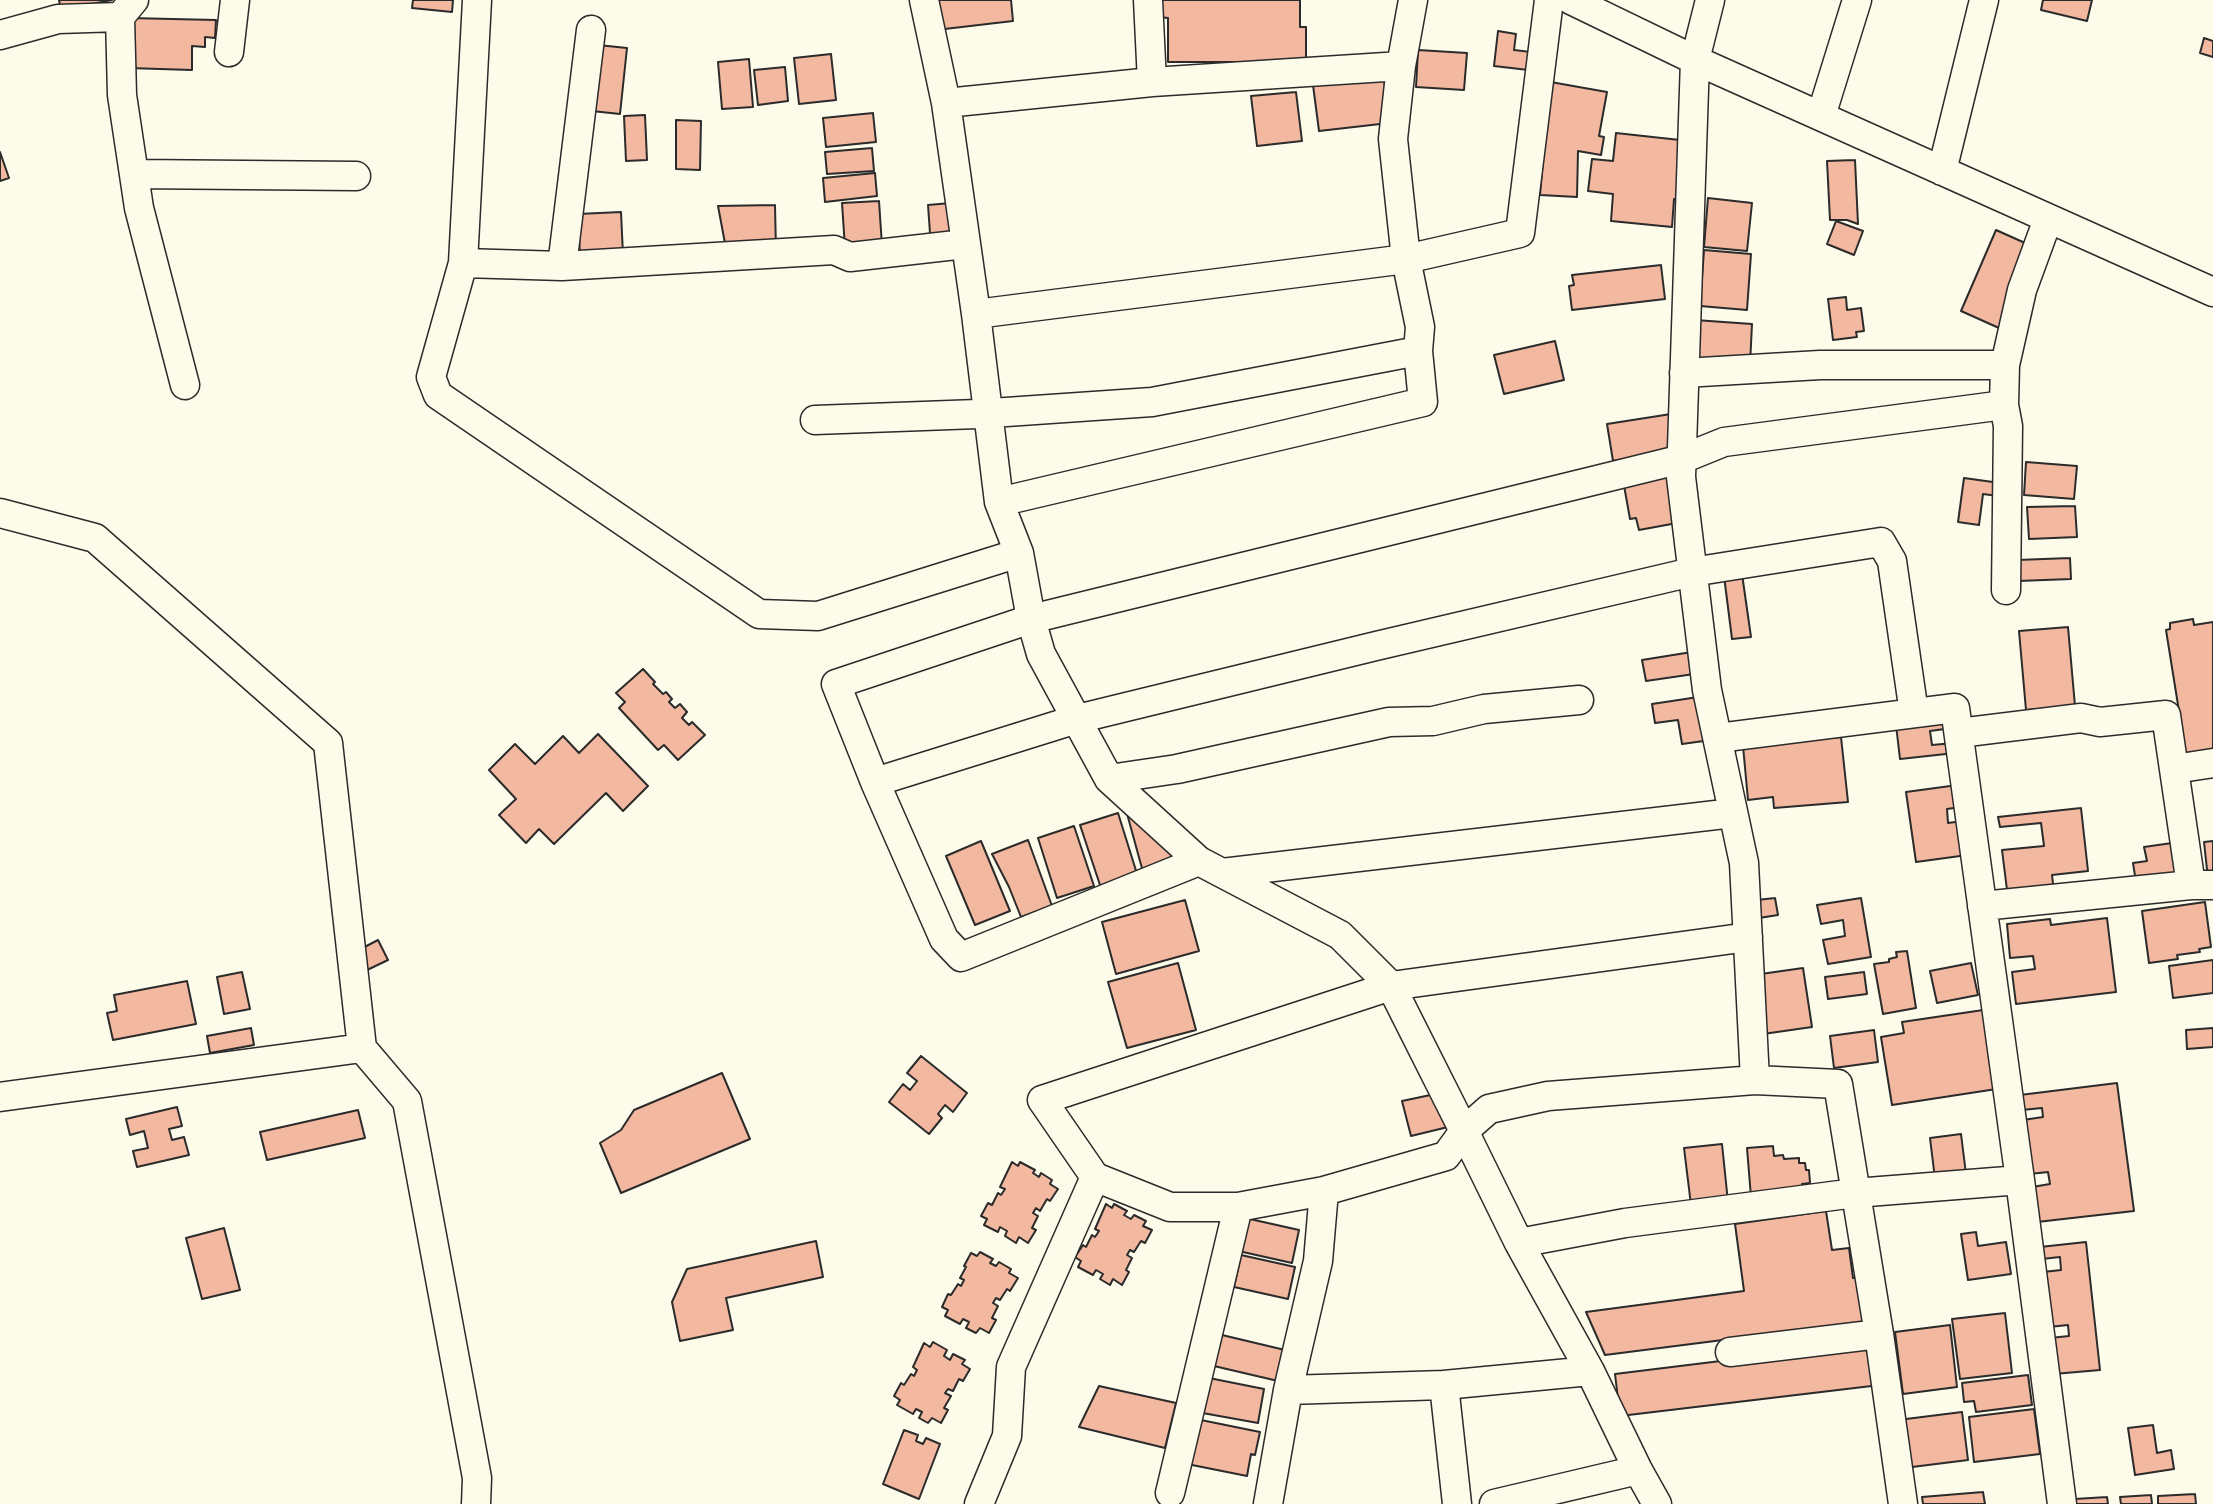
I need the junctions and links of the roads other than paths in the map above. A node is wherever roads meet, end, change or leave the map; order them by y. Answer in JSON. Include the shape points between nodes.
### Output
{"nodes":[{"id":1,"x":235,"y":0,"type":"edge"},
{"id":2,"x":477,"y":0,"type":"edge"},
{"id":3,"x":924,"y":0,"type":"edge"},
{"id":4,"x":1148,"y":0,"type":"edge"},
{"id":5,"x":1413,"y":0,"type":"edge"},
{"id":6,"x":1549,"y":0,"type":"edge"},
{"id":7,"x":1571,"y":0,"type":"edge"},
{"id":8,"x":1710,"y":0,"type":"edge"},
{"id":9,"x":1857,"y":0,"type":"edge"},
{"id":10,"x":1984,"y":0,"type":"edge"},
{"id":11,"x":127,"y":8,"type":"edge"},
{"id":12,"x":55,"y":10,"type":"edge"},
{"id":13,"x":591,"y":30,"type":"dead end"},
{"id":14,"x":0,"y":35,"type":"edge"},
{"id":15,"x":229,"y":52,"type":"dead end"},
{"id":16,"x":1695,"y":60,"type":"junction"},
{"id":17,"x":1401,"y":66,"type":"junction"},
{"id":18,"x":1152,"y":82,"type":"junction"},
{"id":19,"x":946,"y":103,"type":"junction"},
{"id":20,"x":1821,"y":116,"type":"junction"},
{"id":21,"x":1942,"y":171,"type":"junction"},
{"id":22,"x":134,"y":174,"type":"junction"},
{"id":23,"x":356,"y":176,"type":"dead end"},
{"id":24,"x":2048,"y":219,"type":"junction"},
{"id":25,"x":965,"y":244,"type":"junction"},
{"id":26,"x":1406,"y":258,"type":"junction"},
{"id":27,"x":463,"y":263,"type":"junction"},
{"id":28,"x":562,"y":266,"type":"junction"},
{"id":29,"x":2213,"y":292,"type":"edge"},
{"id":30,"x":976,"y":314,"type":"junction"},
{"id":31,"x":1418,"y":351,"type":"junction"},
{"id":32,"x":2005,"y":365,"type":"junction"},
{"id":33,"x":1685,"y":373,"type":"junction"},
{"id":34,"x":185,"y":385,"type":"dead end"},
{"id":35,"x":2004,"y":405,"type":"junction"},
{"id":36,"x":988,"y":413,"type":"junction"},
{"id":37,"x":815,"y":421,"type":"dead end"},
{"id":38,"x":1682,"y":459,"type":"junction"},
{"id":39,"x":999,"y":502,"type":"junction"},
{"id":40,"x":0,"y":513,"type":"edge"},
{"id":41,"x":1019,"y":553,"type":"junction"},
{"id":42,"x":1692,"y":572,"type":"junction"},
{"id":43,"x":2006,"y":590,"type":"dead end"},
{"id":44,"x":1031,"y":618,"type":"junction"},
{"id":45,"x":1579,"y":699,"type":"dead end"},
{"id":46,"x":1914,"y":713,"type":"junction"},
{"id":47,"x":1077,"y":719,"type":"junction"},
{"id":48,"x":1959,"y":733,"type":"junction"},
{"id":49,"x":1717,"y":738,"type":"junction"},
{"id":50,"x":2213,"y":763,"type":"edge"},
{"id":51,"x":2174,"y":769,"type":"junction"},
{"id":52,"x":1109,"y":779,"type":"junction"},
{"id":53,"x":875,"y":782,"type":"junction"},
{"id":54,"x":1734,"y":813,"type":"junction"},
{"id":55,"x":1211,"y":867,"type":"junction"},
{"id":56,"x":2202,"y":885,"type":"edge"},
{"id":57,"x":1982,"y":906,"type":"junction"},
{"id":58,"x":1748,"y":937,"type":"junction"},
{"id":59,"x":1391,"y":985,"type":"junction"},
{"id":60,"x":362,"y":1048,"type":"junction"},
{"id":61,"x":1755,"y":1080,"type":"junction"},
{"id":62,"x":0,"y":1097,"type":"edge"},
{"id":63,"x":1464,"y":1131,"type":"junction"},
{"id":64,"x":1095,"y":1177,"type":"junction"},
{"id":65,"x":2020,"y":1180,"type":"junction"},
{"id":66,"x":1324,"y":1191,"type":"junction"},
{"id":67,"x":1855,"y":1193,"type":"junction"},
{"id":68,"x":1238,"y":1207,"type":"junction"},
{"id":69,"x":1519,"y":1243,"type":"junction"},
{"id":70,"x":1879,"y":1334,"type":"junction"},
{"id":71,"x":1730,"y":1352,"type":"dead end"},
{"id":72,"x":1590,"y":1371,"type":"junction"},
{"id":73,"x":1444,"y":1385,"type":"junction"},
{"id":74,"x":1289,"y":1390,"type":"junction"},
{"id":75,"x":1638,"y":1470,"type":"junction"},
{"id":76,"x":1170,"y":1493,"type":"dead end"},
{"id":77,"x":477,"y":1504,"type":"edge"},
{"id":78,"x":979,"y":1504,"type":"edge"},
{"id":79,"x":1268,"y":1504,"type":"edge"},
{"id":80,"x":1457,"y":1504,"type":"edge"},
{"id":81,"x":1494,"y":1504,"type":"edge"},
{"id":82,"x":1657,"y":1504,"type":"edge"},
{"id":83,"x":1903,"y":1504,"type":"edge"},
{"id":84,"x":2062,"y":1504,"type":"edge"}],
"edges":[{"from":1,"to":15,"type":"street"},
{"from":2,"to":27,"type":"street"},
{"from":3,"to":19,"type":"street"},
{"from":4,"to":18,"type":"street"},
{"from":5,"to":17,"type":"street"},
{"from":6,"to":26,"type":"street","via":[[1520,233]]},
{"from":7,"to":16,"type":"street"},
{"from":8,"to":16,"type":"street"},
{"from":9,"to":20,"type":"street"},
{"from":10,"to":21,"type":"street"},
{"from":11,"to":12,"type":"street"},
{"from":11,"to":22,"type":"street","via":[[122,95]]},
{"from":12,"to":14,"type":"street"},
{"from":13,"to":28,"type":"street"},
{"from":16,"to":20,"type":"street"},
{"from":16,"to":33,"type":"street"},
{"from":17,"to":18,"type":"street"},
{"from":17,"to":26,"type":"street","via":[[1393,139]]},
{"from":18,"to":19,"type":"street"},
{"from":19,"to":25,"type":"street"},
{"from":20,"to":21,"type":"street"},
{"from":21,"to":24,"type":"street"},
{"from":22,"to":23,"type":"street"},
{"from":22,"to":34,"type":"street"},
{"from":24,"to":29,"type":"street"},
{"from":24,"to":32,"type":"street","via":[[2022,290]]},
{"from":25,"to":28,"type":"street","via":[[850,257],[834,250]]},
{"from":25,"to":30,"type":"street"},
{"from":26,"to":30,"type":"street"},
{"from":26,"to":31,"type":"street","via":[[1420,327]]},
{"from":27,"to":28,"type":"street"},
{"from":27,"to":41,"type":"street","via":[[431,377],[438,395],[759,614],[818,616]]},
{"from":30,"to":36,"type":"street"},
{"from":31,"to":36,"type":"street","via":[[1152,402]]},
{"from":31,"to":39,"type":"street","via":[[1423,402]]},
{"from":32,"to":33,"type":"street","via":[[1820,365]]},
{"from":32,"to":35,"type":"street"},
{"from":33,"to":38,"type":"street"},
{"from":35,"to":38,"type":"street","via":[[1724,442]]},
{"from":35,"to":43,"type":"street","via":[[2008,426]]},
{"from":36,"to":37,"type":"street"},
{"from":36,"to":39,"type":"street"},
{"from":38,"to":42,"type":"street"},
{"from":38,"to":44,"type":"street"},
{"from":39,"to":41,"type":"street"},
{"from":40,"to":60,"type":"street","via":[[95,538],[328,743]]},
{"from":41,"to":44,"type":"street"},
{"from":42,"to":46,"type":"street","via":[[1881,542],[1892,561]]},
{"from":42,"to":47,"type":"street"},
{"from":42,"to":49,"type":"street"},
{"from":44,"to":47,"type":"street","via":[[1041,654]]},
{"from":44,"to":53,"type":"street","via":[[836,684]]},
{"from":45,"to":52,"type":"street","via":[[1484,709],[1433,721],[1389,722],[1177,769]]},
{"from":46,"to":48,"type":"street","via":[[1955,708]]},
{"from":46,"to":49,"type":"street"},
{"from":47,"to":52,"type":"street"},
{"from":47,"to":53,"type":"street"},
{"from":48,"to":51,"type":"street","via":[[2166,715]]},
{"from":48,"to":57,"type":"street"},
{"from":49,"to":54,"type":"street"},
{"from":50,"to":51,"type":"street"},
{"from":51,"to":56,"type":"street"},
{"from":52,"to":55,"type":"street"},
{"from":53,"to":55,"type":"street","via":[[944,939],[961,957]]},
{"from":54,"to":55,"type":"street"},
{"from":54,"to":58,"type":"street","via":[[1744,863]]},
{"from":55,"to":59,"type":"street","via":[[1340,934]]},
{"from":56,"to":57,"type":"street"},
{"from":57,"to":65,"type":"street"},
{"from":58,"to":59,"type":"street"},
{"from":58,"to":61,"type":"street"},
{"from":59,"to":63,"type":"street"},
{"from":59,"to":64,"type":"street","via":[[1042,1100]]},
{"from":60,"to":62,"type":"street"},
{"from":60,"to":77,"type":"street","via":[[407,1101],[477,1478]]},
{"from":61,"to":63,"type":"street","via":[[1548,1096],[1489,1109]]},
{"from":61,"to":67,"type":"street","via":[[1838,1084]]},
{"from":63,"to":66,"type":"street","via":[[1446,1156]]},
{"from":63,"to":69,"type":"street"},
{"from":64,"to":68,"type":"street","via":[[1170,1207]]},
{"from":64,"to":78,"type":"street","via":[[1012,1367],[1007,1436]]},
{"from":65,"to":67,"type":"street"},
{"from":65,"to":84,"type":"street"},
{"from":66,"to":68,"type":"street"},
{"from":66,"to":74,"type":"street","via":[[1318,1261]]},
{"from":67,"to":69,"type":"street","via":[[1625,1223]]},
{"from":67,"to":70,"type":"street"},
{"from":68,"to":76,"type":"street"},
{"from":69,"to":72,"type":"street"},
{"from":70,"to":71,"type":"street"},
{"from":70,"to":83,"type":"street"},
{"from":72,"to":73,"type":"street"},
{"from":72,"to":75,"type":"street"},
{"from":73,"to":74,"type":"street"},
{"from":73,"to":80,"type":"street"},
{"from":74,"to":79,"type":"street"},
{"from":75,"to":81,"type":"street"},
{"from":75,"to":82,"type":"street"}]}
